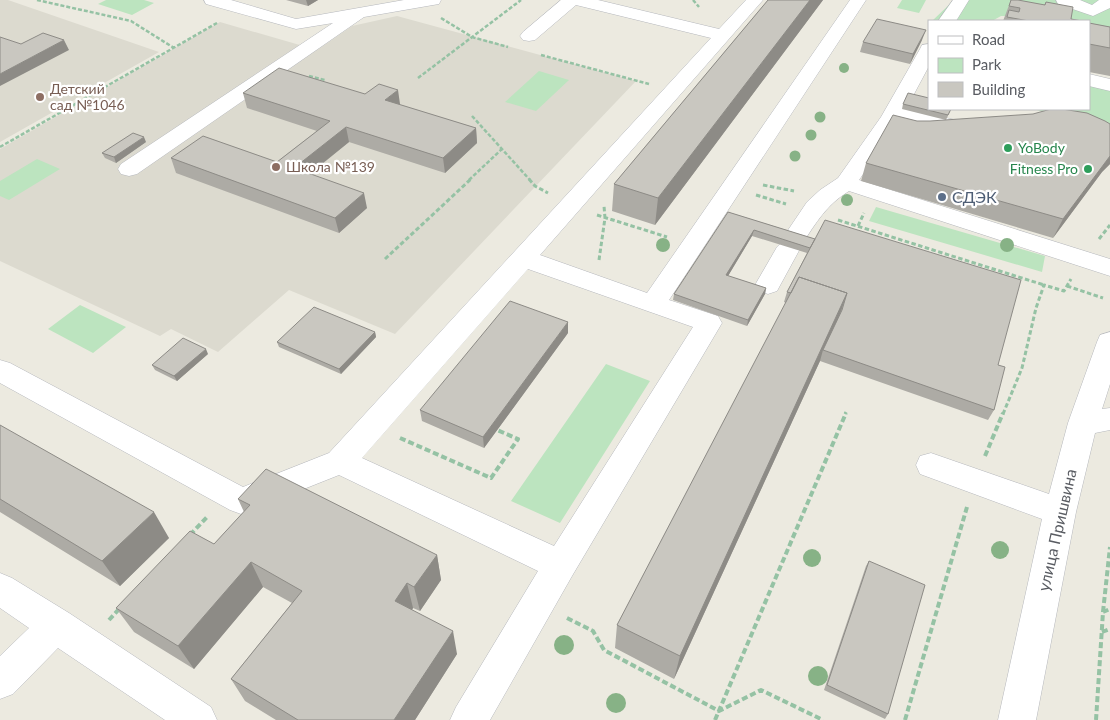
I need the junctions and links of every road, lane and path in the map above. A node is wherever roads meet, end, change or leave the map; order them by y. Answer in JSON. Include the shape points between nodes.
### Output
{"nodes":[{"id":1,"x":37,"y":0,"type":"edge"},
{"id":2,"x":212,"y":0,"type":"edge"},
{"id":3,"x":521,"y":0,"type":"edge"},
{"id":4,"x":579,"y":0,"type":"edge"},
{"id":5,"x":755,"y":0,"type":"edge"},
{"id":6,"x":858,"y":0,"type":"edge"},
{"id":7,"x":961,"y":0,"type":"edge"},
{"id":8,"x":1064,"y":0,"type":"edge"},
{"id":9,"x":425,"y":1,"type":"edge"},
{"id":10,"x":1110,"y":1,"type":"edge"},
{"id":11,"x":242,"y":9,"type":"junction"},
{"id":12,"x":359,"y":13,"type":"junction"},
{"id":13,"x":948,"y":20,"type":"edge"},
{"id":14,"x":529,"y":36,"type":"dead end"},
{"id":15,"x":723,"y":36,"type":"junction"},
{"id":16,"x":174,"y":48,"type":"junction"},
{"id":17,"x":928,"y":51,"type":"edge"},
{"id":18,"x":418,"y":78,"type":"dead end"},
{"id":19,"x":1090,"y":80,"type":"edge"},
{"id":20,"x":1110,"y":85,"type":"edge"},
{"id":21,"x":893,"y":112,"type":"junction"},
{"id":22,"x":472,"y":116,"type":"dead end"},
{"id":23,"x":975,"y":130,"type":"edge"},
{"id":24,"x":0,"y":147,"type":"edge"},
{"id":25,"x":503,"y":148,"type":"junction"},
{"id":26,"x":129,"y":169,"type":"dead end"},
{"id":27,"x":601,"y":172,"type":"junction"},
{"id":28,"x":736,"y":179,"type":"junction"},
{"id":29,"x":841,"y":186,"type":"junction"},
{"id":30,"x":570,"y":206,"type":"junction"},
{"id":31,"x":604,"y":218,"type":"junction"},
{"id":32,"x":836,"y":219,"type":"dead end"},
{"id":33,"x":702,"y":228,"type":"junction"},
{"id":34,"x":524,"y":258,"type":"junction"},
{"id":35,"x":385,"y":259,"type":"dead end"},
{"id":36,"x":1110,"y":268,"type":"edge"},
{"id":37,"x":596,"y":285,"type":"junction"},
{"id":38,"x":1044,"y":285,"type":"dead end"},
{"id":39,"x":768,"y":286,"type":"dead end"},
{"id":40,"x":1067,"y":286,"type":"dead end"},
{"id":41,"x":1103,"y":298,"type":"dead end"},
{"id":42,"x":653,"y":304,"type":"junction"},
{"id":43,"x":1110,"y":342,"type":"edge"},
{"id":44,"x":0,"y":370,"type":"edge"},
{"id":45,"x":846,"y":412,"type":"dead end"},
{"id":46,"x":1096,"y":421,"type":"edge"},
{"id":47,"x":372,"y":426,"type":"junction"},
{"id":48,"x":497,"y":430,"type":"edge"},
{"id":49,"x":340,"y":462,"type":"junction"},
{"id":50,"x":931,"y":465,"type":"dead end"},
{"id":51,"x":228,"y":495,"type":"junction"},
{"id":52,"x":1060,"y":512,"type":"junction"},
{"id":53,"x":188,"y":537,"type":"edge"},
{"id":54,"x":1110,"y":547,"type":"edge"},
{"id":55,"x":560,"y":566,"type":"junction"},
{"id":56,"x":0,"y":590,"type":"edge"},
{"id":57,"x":538,"y":604,"type":"junction"},
{"id":58,"x":121,"y":607,"type":"edge"},
{"id":59,"x":1110,"y":609,"type":"edge"},
{"id":60,"x":1103,"y":612,"type":"junction"},
{"id":61,"x":108,"y":621,"type":"dead end"},
{"id":62,"x":57,"y":625,"type":"junction"},
{"id":63,"x":1110,"y":629,"type":"edge"},
{"id":64,"x":1102,"y":632,"type":"junction"},
{"id":65,"x":0,"y":682,"type":"edge"},
{"id":66,"x":719,"y":710,"type":"junction"},
{"id":67,"x":198,"y":720,"type":"edge"},
{"id":68,"x":469,"y":720,"type":"edge"},
{"id":69,"x":715,"y":720,"type":"edge"},
{"id":70,"x":823,"y":720,"type":"edge"},
{"id":71,"x":1017,"y":720,"type":"edge"},
{"id":72,"x":1096,"y":720,"type":"edge"}],
"edges":[{"from":1,"to":16,"type":"path","via":[[131,21]]},
{"from":2,"to":11,"type":"street"},
{"from":3,"to":18,"type":"path"},
{"from":4,"to":14,"type":"street"},
{"from":4,"to":15,"type":"street"},
{"from":5,"to":15,"type":"street"},
{"from":6,"to":28,"type":"street"},
{"from":7,"to":13,"type":"street"},
{"from":8,"to":10,"type":"street","via":[[1093,12]]},
{"from":9,"to":12,"type":"street"},
{"from":11,"to":12,"type":"street","via":[[296,24]]},
{"from":11,"to":16,"type":"path"},
{"from":12,"to":26,"type":"street"},
{"from":15,"to":27,"type":"street"},
{"from":16,"to":24,"type":"path"},
{"from":17,"to":21,"type":"street"},
{"from":19,"to":20,"type":"street"},
{"from":21,"to":23,"type":"street"},
{"from":21,"to":29,"type":"street"},
{"from":22,"to":25,"type":"path"},
{"from":25,"to":30,"type":"path","via":[[535,186]]},
{"from":25,"to":35,"type":"path"},
{"from":27,"to":30,"type":"street"},
{"from":27,"to":31,"type":"path"},
{"from":28,"to":29,"type":"path","via":[[795,191]]},
{"from":28,"to":33,"type":"street"},
{"from":29,"to":36,"type":"street","via":[[874,191]]},
{"from":29,"to":39,"type":"street","via":[[809,211]]},
{"from":30,"to":31,"type":"path"},
{"from":30,"to":34,"type":"street"},
{"from":31,"to":33,"type":"path","via":[[675,240]]},
{"from":31,"to":37,"type":"path"},
{"from":32,"to":38,"type":"path"},
{"from":33,"to":42,"type":"street"},
{"from":34,"to":37,"type":"street"},
{"from":34,"to":47,"type":"street"},
{"from":37,"to":42,"type":"street"},
{"from":40,"to":41,"type":"path"},
{"from":42,"to":55,"type":"street","via":[[709,323]]},
{"from":43,"to":46,"type":"street","name":"улица Пришвина"},
{"from":44,"to":51,"type":"street"},
{"from":45,"to":66,"type":"path"},
{"from":46,"to":52,"type":"street","name":"улица Пришвина"},
{"from":47,"to":48,"type":"path","via":[[491,478],[518,439]]},
{"from":47,"to":49,"type":"street"},
{"from":49,"to":51,"type":"street","via":[[241,501]]},
{"from":49,"to":55,"type":"street"},
{"from":50,"to":52,"type":"street"},
{"from":51,"to":53,"type":"path"},
{"from":52,"to":71,"type":"street","name":"улица Пришвина"},
{"from":54,"to":60,"type":"path"},
{"from":55,"to":57,"type":"street"},
{"from":56,"to":62,"type":"street"},
{"from":57,"to":66,"type":"path","via":[[593,630],[604,650]]},
{"from":57,"to":68,"type":"street"},
{"from":58,"to":61,"type":"path"},
{"from":59,"to":60,"type":"path"},
{"from":60,"to":64,"type":"path"},
{"from":62,"to":65,"type":"street"},
{"from":62,"to":67,"type":"street"},
{"from":63,"to":64,"type":"path"},
{"from":64,"to":72,"type":"path"},
{"from":66,"to":69,"type":"path"},
{"from":66,"to":70,"type":"path","via":[[761,690]]}]}
